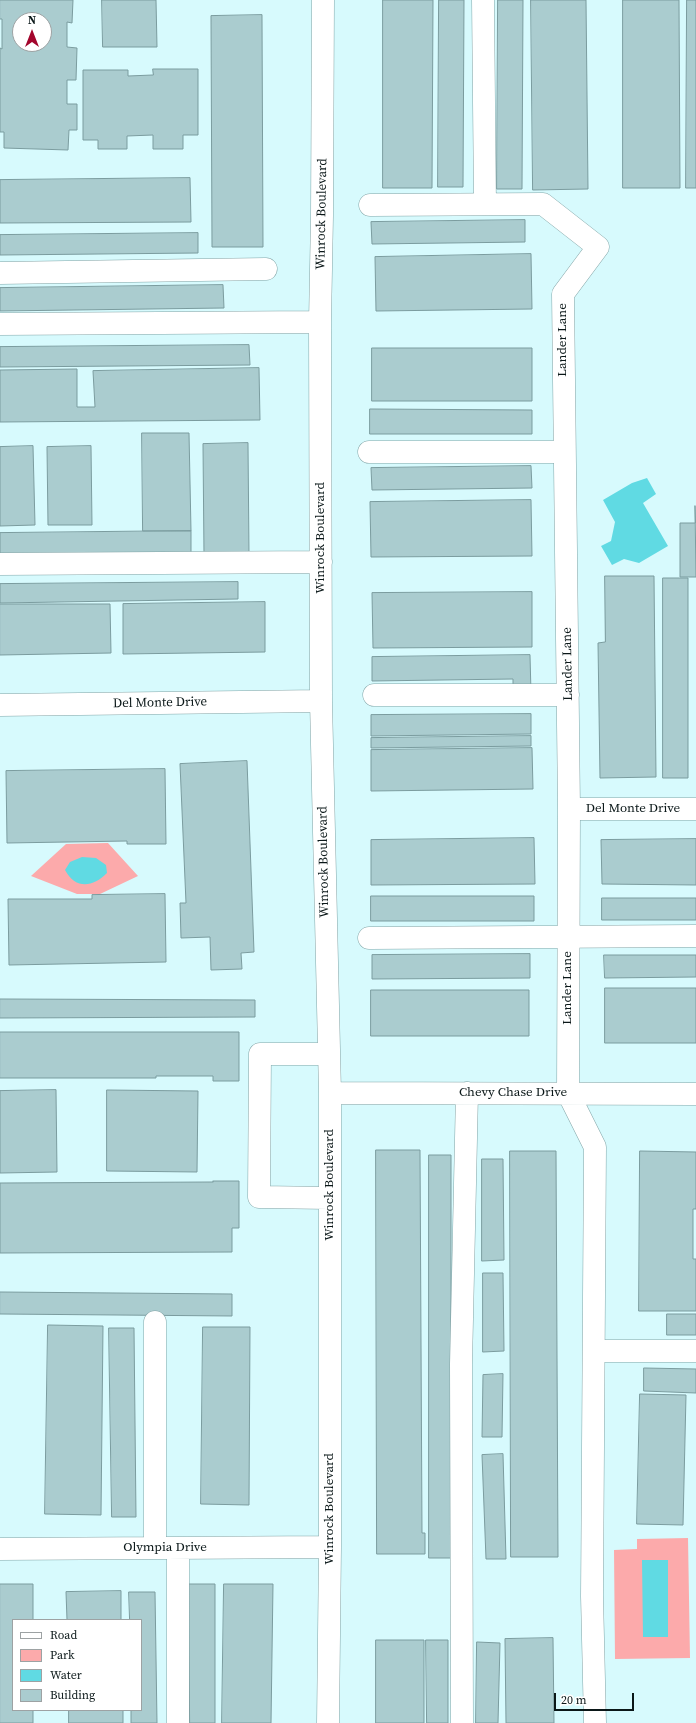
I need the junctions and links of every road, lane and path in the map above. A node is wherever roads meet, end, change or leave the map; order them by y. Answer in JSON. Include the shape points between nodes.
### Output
{"nodes":[{"id":1,"x":323,"y":0,"type":"edge"},
{"id":2,"x":483,"y":0,"type":"edge"},
{"id":3,"x":485,"y":204,"type":"junction"},
{"id":4,"x":370,"y":205,"type":"dead end"},
{"id":5,"x":266,"y":269,"type":"dead end"},
{"id":6,"x":0,"y":273,"type":"edge"},
{"id":7,"x":320,"y":322,"type":"junction"},
{"id":8,"x":0,"y":324,"type":"edge"},
{"id":9,"x":369,"y":452,"type":"dead end"},
{"id":10,"x":564,"y":452,"type":"junction"},
{"id":11,"x":321,"y":562,"type":"junction"},
{"id":12,"x":0,"y":564,"type":"edge"},
{"id":13,"x":374,"y":695,"type":"dead end"},
{"id":14,"x":568,"y":695,"type":"junction"},
{"id":15,"x":321,"y":701,"type":"junction"},
{"id":16,"x":0,"y":705,"type":"edge"},
{"id":17,"x":569,"y":809,"type":"junction"},
{"id":18,"x":696,"y":809,"type":"edge"},
{"id":19,"x":696,"y":936,"type":"edge"},
{"id":20,"x":569,"y":937,"type":"junction"},
{"id":21,"x":369,"y":938,"type":"dead end"},
{"id":22,"x":329,"y":1054,"type":"junction"},
{"id":23,"x":330,"y":1093,"type":"junction"},
{"id":24,"x":467,"y":1093,"type":"junction"},
{"id":25,"x":568,"y":1093,"type":"junction"},
{"id":26,"x":696,"y":1094,"type":"edge"},
{"id":27,"x":330,"y":1198,"type":"junction"},
{"id":28,"x":155,"y":1322,"type":"dead end"},
{"id":29,"x":594,"y":1351,"type":"junction"},
{"id":30,"x":696,"y":1351,"type":"edge"},
{"id":31,"x":330,"y":1547,"type":"junction"},
{"id":32,"x":155,"y":1548,"type":"junction"},
{"id":33,"x":178,"y":1548,"type":"junction"},
{"id":34,"x":0,"y":1549,"type":"edge"},
{"id":35,"x":178,"y":1723,"type":"edge"},
{"id":36,"x":328,"y":1723,"type":"edge"},
{"id":37,"x":462,"y":1723,"type":"edge"},
{"id":38,"x":595,"y":1723,"type":"edge"}],
"edges":[{"from":1,"to":7,"type":"street","name":"Winrock Boulevard"},
{"from":2,"to":3,"type":"street"},
{"from":3,"to":4,"type":"street"},
{"from":3,"to":10,"type":"street","name":"Lander Lane","via":[[543,204],[598,247],[563,294]]},
{"from":5,"to":6,"type":"street"},
{"from":7,"to":8,"type":"street"},
{"from":7,"to":11,"type":"street","name":"Winrock Boulevard"},
{"from":9,"to":10,"type":"street"},
{"from":10,"to":14,"type":"street","name":"Lander Lane"},
{"from":11,"to":12,"type":"street"},
{"from":11,"to":15,"type":"street","name":"Winrock Boulevard"},
{"from":13,"to":14,"type":"street"},
{"from":14,"to":17,"type":"street","name":"Lander Lane"},
{"from":15,"to":16,"type":"street","name":"Del Monte Drive"},
{"from":15,"to":22,"type":"street","name":"Winrock Boulevard"},
{"from":17,"to":18,"type":"street","name":"Del Monte Drive"},
{"from":17,"to":20,"type":"street","name":"Lander Lane"},
{"from":19,"to":20,"type":"street"},
{"from":20,"to":21,"type":"street"},
{"from":20,"to":25,"type":"street","name":"Lander Lane"},
{"from":22,"to":23,"type":"street","name":"Winrock Boulevard"},
{"from":22,"to":27,"type":"street","via":[[260,1054],[260,1197]]},
{"from":23,"to":24,"type":"street","name":"Chevy Chase Drive"},
{"from":23,"to":27,"type":"street","name":"Winrock Boulevard"},
{"from":24,"to":25,"type":"street","name":"Chevy Chase Drive"},
{"from":24,"to":37,"type":"street","via":[[461,1364]]},
{"from":25,"to":26,"type":"street","name":"Chevy Chase Drive"},
{"from":25,"to":29,"type":"street","via":[[595,1147]]},
{"from":27,"to":31,"type":"street","name":"Winrock Boulevard"},
{"from":28,"to":32,"type":"street"},
{"from":29,"to":30,"type":"street"},
{"from":29,"to":38,"type":"street","via":[[592,1596]]},
{"from":31,"to":33,"type":"street","name":"Olympia Drive"},
{"from":31,"to":36,"type":"street","name":"Winrock Boulevard"},
{"from":32,"to":33,"type":"street","name":"Olympia Drive"},
{"from":32,"to":34,"type":"street","name":"Olympia Drive"},
{"from":33,"to":35,"type":"street"}]}
